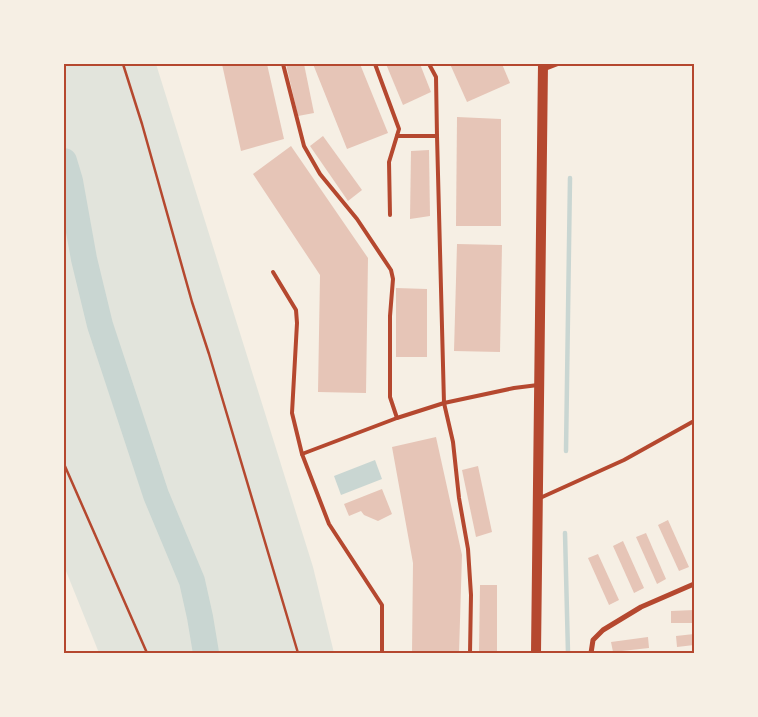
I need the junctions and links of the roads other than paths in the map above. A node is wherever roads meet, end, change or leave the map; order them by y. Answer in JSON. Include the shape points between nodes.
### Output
{"nodes":[{"id":1,"x":283,"y":64,"type":"edge"},
{"id":2,"x":375,"y":64,"type":"edge"},
{"id":3,"x":429,"y":64,"type":"edge"},
{"id":4,"x":558,"y":64,"type":"edge"},
{"id":5,"x":543,"y":67,"type":"edge"},
{"id":6,"x":397,"y":136,"type":"junction"},
{"id":7,"x":437,"y":136,"type":"junction"},
{"id":8,"x":390,"y":215,"type":"dead end"},
{"id":9,"x":273,"y":272,"type":"dead end"},
{"id":10,"x":540,"y":385,"type":"junction"},
{"id":11,"x":444,"y":403,"type":"junction"},
{"id":12,"x":397,"y":418,"type":"junction"},
{"id":13,"x":694,"y":421,"type":"edge"},
{"id":14,"x":302,"y":454,"type":"junction"},
{"id":15,"x":538,"y":499,"type":"junction"},
{"id":16,"x":694,"y":584,"type":"edge"},
{"id":17,"x":382,"y":653,"type":"edge"},
{"id":18,"x":470,"y":653,"type":"edge"},
{"id":19,"x":536,"y":653,"type":"edge"},
{"id":20,"x":591,"y":653,"type":"edge"}],
"edges":[{"from":1,"to":12,"type":"lane","via":[[304,146],[320,174],[357,219],[393,279],[390,397]]},
{"from":2,"to":6,"type":"lane","via":[[399,129]]},
{"from":3,"to":7,"type":"lane","via":[[436,77]]},
{"from":4,"to":5,"type":"lane"},
{"from":5,"to":10,"type":"main road"},
{"from":6,"to":7,"type":"lane"},
{"from":6,"to":8,"type":"lane","via":[[389,162]]},
{"from":7,"to":11,"type":"lane"},
{"from":9,"to":14,"type":"lane","via":[[296,310],[292,414]]},
{"from":10,"to":11,"type":"lane"},
{"from":10,"to":15,"type":"main road"},
{"from":11,"to":12,"type":"lane"},
{"from":11,"to":18,"type":"lane","via":[[453,442],[468,549]]},
{"from":12,"to":14,"type":"lane"},
{"from":13,"to":15,"type":"lane","via":[[624,460]]},
{"from":14,"to":17,"type":"lane","via":[[330,524],[382,605]]},
{"from":15,"to":19,"type":"main road"},
{"from":16,"to":20,"type":"street","via":[[641,607],[602,630],[593,640]]}]}
